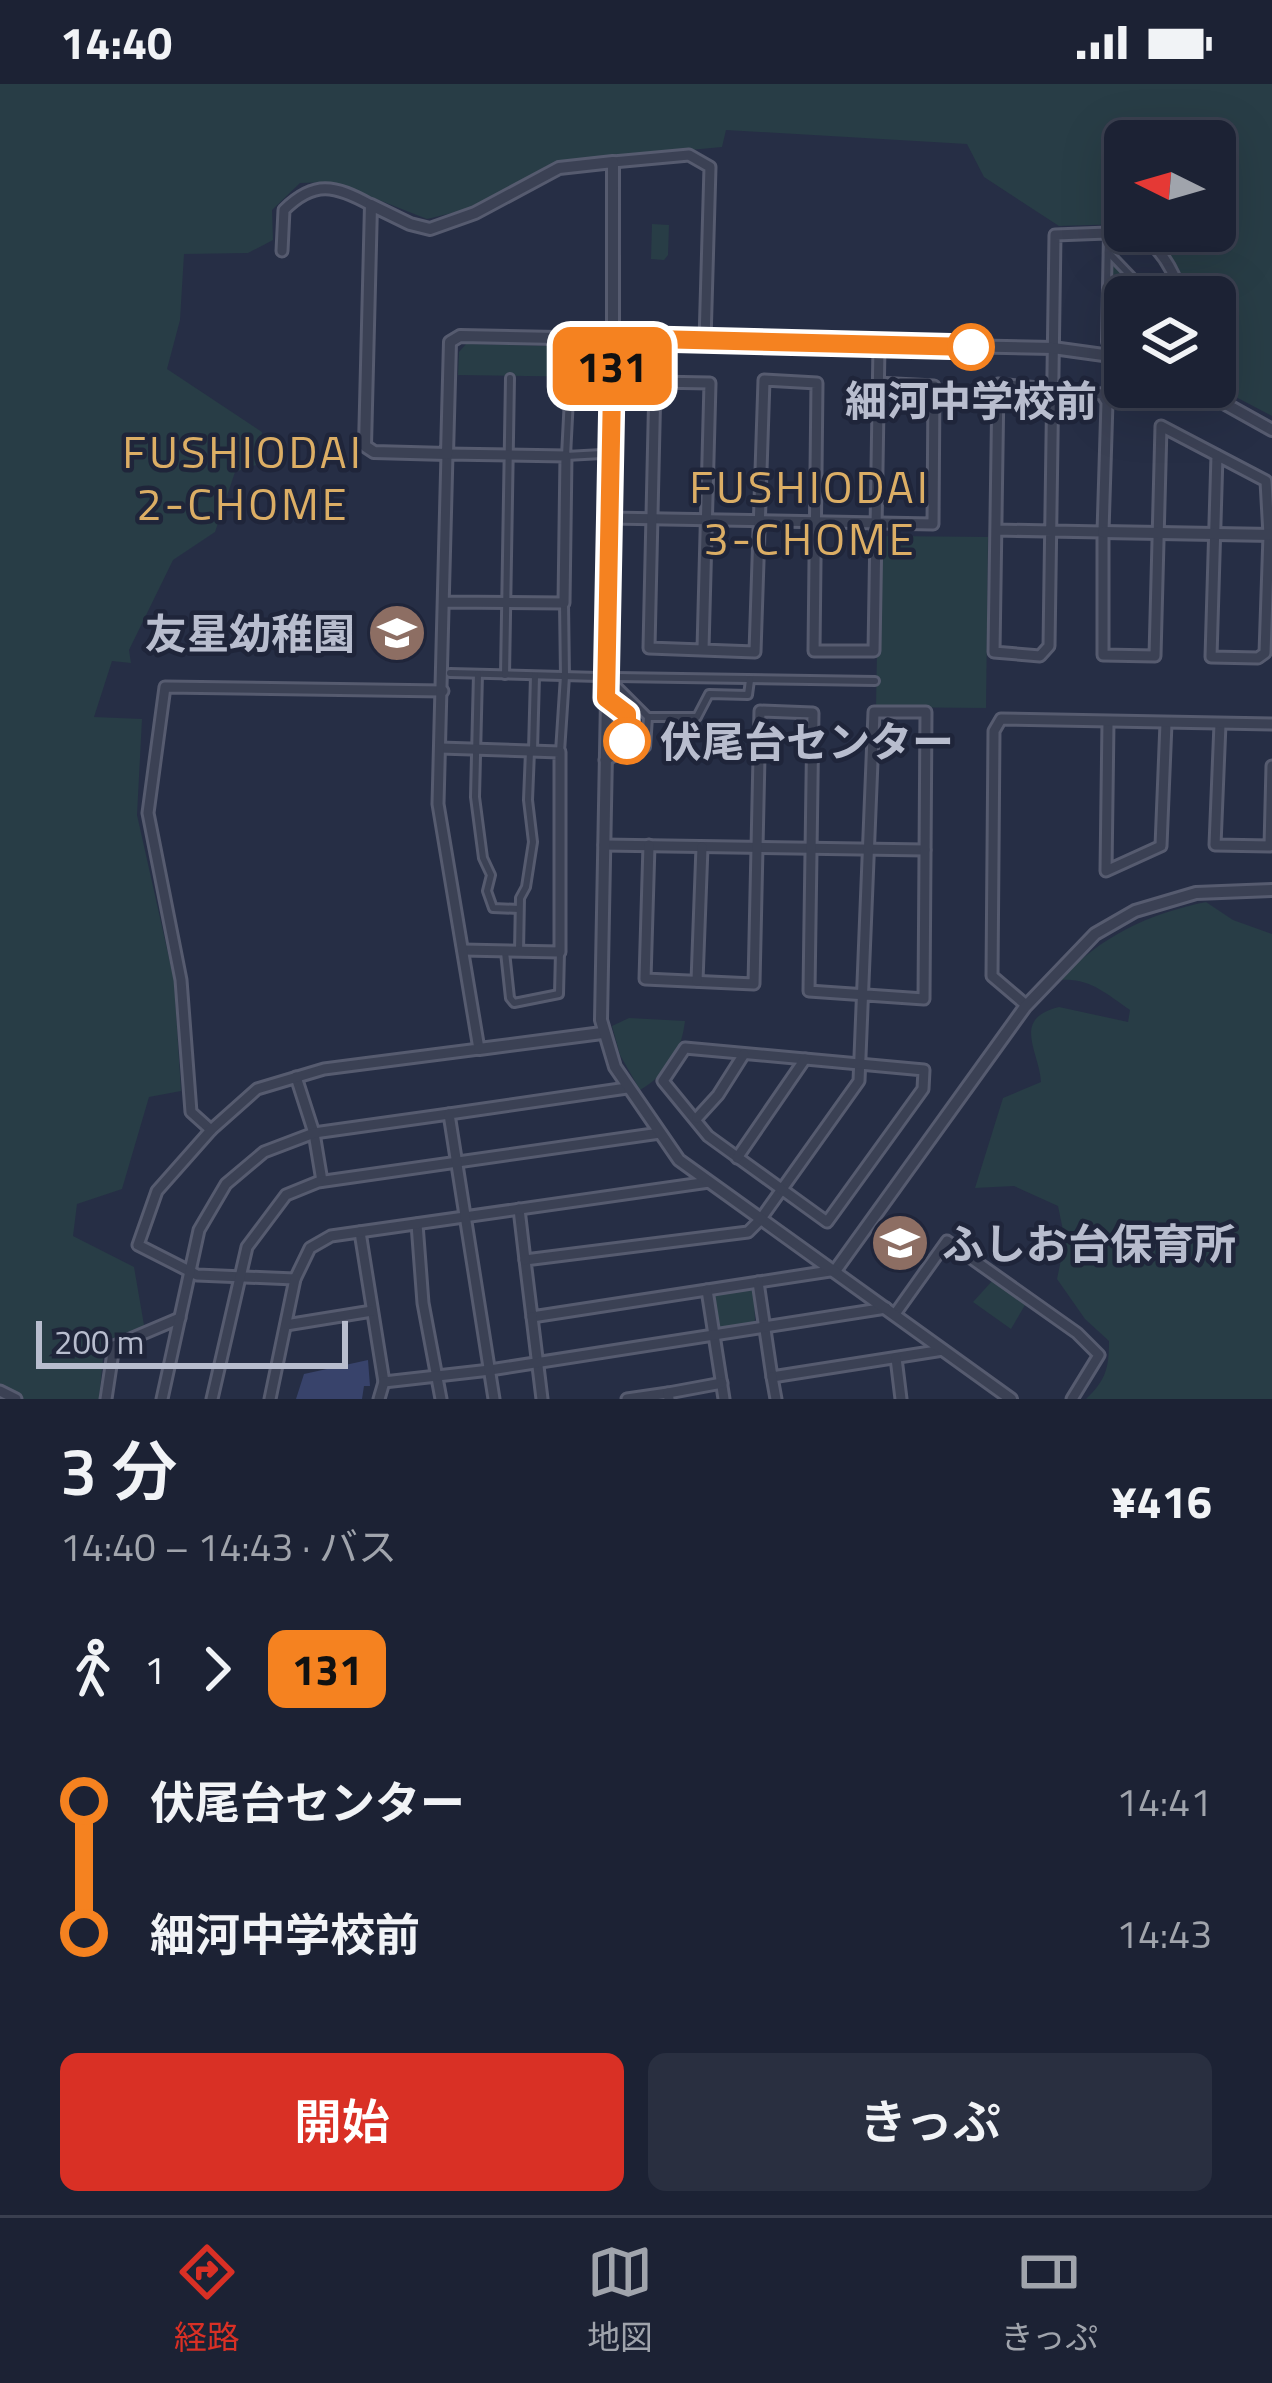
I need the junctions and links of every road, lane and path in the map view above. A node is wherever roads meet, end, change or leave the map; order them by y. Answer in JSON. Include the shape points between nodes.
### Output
{"nodes":[{"id":1,"x":613,"y":161,"type":"junction"},
{"id":2,"x":371,"y":205,"type":"junction"},
{"id":3,"x":1104,"y":233,"type":"edge"},
{"id":4,"x":282,"y":250,"type":"dead end"},
{"id":5,"x":1107,"y":252,"type":"joint"},
{"id":6,"x":1158,"y":252,"type":"edge"},
{"id":7,"x":1107,"y":276,"type":"edge"},
{"id":8,"x":1130,"y":276,"type":"edge"},
{"id":9,"x":1176,"y":276,"type":"edge"},
{"id":10,"x":613,"y":338,"type":"junction"},
{"id":11,"x":705,"y":340,"type":"junction"},
{"id":12,"x":879,"y":346,"type":"junction"},
{"id":13,"x":1053,"y":349,"type":"junction"},
{"id":14,"x":1104,"y":355,"type":"edge"},
{"id":15,"x":510,"y":378,"type":"dead end"},
{"id":16,"x":570,"y":379,"type":"dead end"},
{"id":17,"x":877,"y":383,"type":"junction"},
{"id":18,"x":1053,"y":387,"type":"junction"},
{"id":19,"x":1233,"y":408,"type":"edge"},
{"id":20,"x":1272,"y":430,"type":"edge"},
{"id":21,"x":447,"y":454,"type":"junction"},
{"id":22,"x":602,"y":454,"type":"dead end"},
{"id":23,"x":509,"y":455,"type":"junction"},
{"id":24,"x":1217,"y":455,"type":"junction"},
{"id":25,"x":566,"y":456,"type":"junction"},
{"id":26,"x":610,"y":518,"type":"junction"},
{"id":27,"x":653,"y":519,"type":"junction"},
{"id":28,"x":708,"y":520,"type":"junction"},
{"id":29,"x":762,"y":521,"type":"junction"},
{"id":30,"x":816,"y":522,"type":"junction"},
{"id":31,"x":874,"y":523,"type":"junction"},
{"id":32,"x":996,"y":530,"type":"junction"},
{"id":33,"x":1050,"y":531,"type":"junction"},
{"id":34,"x":1103,"y":532,"type":"junction"},
{"id":35,"x":1158,"y":533,"type":"junction"},
{"id":36,"x":1215,"y":534,"type":"junction"},
{"id":37,"x":1271,"y":535,"type":"edge"},
{"id":38,"x":444,"y":602,"type":"junction"},
{"id":39,"x":506,"y":603,"type":"junction"},
{"id":40,"x":563,"y":603,"type":"junction"},
{"id":41,"x":703,"y":649,"type":"junction"},
{"id":42,"x":450,"y":673,"type":"dead end"},
{"id":43,"x":478,"y":674,"type":"junction"},
{"id":44,"x":505,"y":675,"type":"junction"},
{"id":45,"x":535,"y":676,"type":"junction"},
{"id":46,"x":566,"y":676,"type":"junction"},
{"id":47,"x":750,"y":680,"type":"junction"},
{"id":48,"x":616,"y":681,"type":"junction"},
{"id":49,"x":875,"y":681,"type":"dead end"},
{"id":50,"x":443,"y":691,"type":"junction"},
{"id":51,"x":606,"y":698,"type":"junction"},
{"id":52,"x":648,"y":717,"type":"junction"},
{"id":53,"x":1108,"y":722,"type":"junction"},
{"id":54,"x":1166,"y":723,"type":"junction"},
{"id":55,"x":1220,"y":724,"type":"junction"},
{"id":56,"x":1272,"y":724,"type":"edge"},
{"id":57,"x":440,"y":748,"type":"junction"},
{"id":58,"x":476,"y":749,"type":"junction"},
{"id":59,"x":531,"y":751,"type":"junction"},
{"id":60,"x":560,"y":752,"type":"junction"},
{"id":61,"x":634,"y":757,"type":"dead end"},
{"id":62,"x":605,"y":760,"type":"junction"},
{"id":63,"x":1272,"y":766,"type":"edge"},
{"id":64,"x":604,"y":845,"type":"junction"},
{"id":65,"x":649,"y":845,"type":"junction"},
{"id":66,"x":702,"y":847,"type":"junction"},
{"id":67,"x":811,"y":848,"type":"junction"},
{"id":68,"x":871,"y":848,"type":"junction"},
{"id":69,"x":757,"y":849,"type":"junction"},
{"id":70,"x":925,"y":850,"type":"junction"},
{"id":71,"x":1272,"y":890,"type":"edge"},
{"id":72,"x":520,"y":909,"type":"junction"},
{"id":73,"x":463,"y":950,"type":"junction"},
{"id":74,"x":504,"y":951,"type":"junction"},
{"id":75,"x":519,"y":951,"type":"junction"},
{"id":76,"x":560,"y":952,"type":"junction"},
{"id":77,"x":698,"y":981,"type":"junction"},
{"id":78,"x":865,"y":995,"type":"junction"},
{"id":79,"x":1027,"y":1005,"type":"junction"},
{"id":80,"x":602,"y":1033,"type":"junction"},
{"id":81,"x":479,"y":1049,"type":"junction"},
{"id":82,"x":744,"y":1054,"type":"junction"},
{"id":83,"x":805,"y":1059,"type":"junction"},
{"id":84,"x":860,"y":1064,"type":"junction"},
{"id":85,"x":296,"y":1077,"type":"junction"},
{"id":86,"x":627,"y":1088,"type":"junction"},
{"id":87,"x":448,"y":1114,"type":"junction"},
{"id":88,"x":697,"y":1118,"type":"junction"},
{"id":89,"x":211,"y":1130,"type":"junction"},
{"id":90,"x":660,"y":1132,"type":"junction"},
{"id":91,"x":314,"y":1133,"type":"junction"},
{"id":92,"x":737,"y":1158,"type":"junction"},
{"id":93,"x":456,"y":1163,"type":"junction"},
{"id":94,"x":322,"y":1181,"type":"junction"},
{"id":95,"x":709,"y":1182,"type":"junction"},
{"id":96,"x":781,"y":1190,"type":"junction"},
{"id":97,"x":519,"y":1209,"type":"junction"},
{"id":98,"x":465,"y":1217,"type":"junction"},
{"id":99,"x":760,"y":1220,"type":"junction"},
{"id":100,"x":417,"y":1224,"type":"junction"},
{"id":101,"x":360,"y":1232,"type":"junction"},
{"id":102,"x":525,"y":1260,"type":"junction"},
{"id":103,"x":190,"y":1271,"type":"junction"},
{"id":104,"x":835,"y":1271,"type":"junction"},
{"id":105,"x":240,"y":1276,"type":"junction"},
{"id":106,"x":295,"y":1279,"type":"junction"},
{"id":107,"x":758,"y":1282,"type":"junction"},
{"id":108,"x":707,"y":1290,"type":"junction"},
{"id":109,"x":372,"y":1311,"type":"junction"},
{"id":110,"x":890,"y":1311,"type":"junction"},
{"id":111,"x":532,"y":1317,"type":"junction"},
{"id":112,"x":180,"y":1318,"type":"junction"},
{"id":113,"x":286,"y":1325,"type":"junction"},
{"id":114,"x":766,"y":1328,"type":"junction"},
{"id":115,"x":715,"y":1335,"type":"junction"},
{"id":116,"x":943,"y":1350,"type":"junction"},
{"id":117,"x":896,"y":1358,"type":"junction"},
{"id":118,"x":536,"y":1363,"type":"junction"},
{"id":119,"x":490,"y":1370,"type":"junction"},
{"id":120,"x":438,"y":1376,"type":"junction"},
{"id":121,"x":772,"y":1377,"type":"junction"},
{"id":122,"x":385,"y":1382,"type":"junction"},
{"id":123,"x":722,"y":1383,"type":"junction"},
{"id":124,"x":0,"y":1391,"type":"edge"},
{"id":125,"x":669,"y":1396,"type":"edge"},
{"id":126,"x":16,"y":1399,"type":"edge"},
{"id":127,"x":106,"y":1399,"type":"edge"},
{"id":128,"x":162,"y":1399,"type":"edge"},
{"id":129,"x":212,"y":1399,"type":"edge"},
{"id":130,"x":270,"y":1399,"type":"edge"},
{"id":131,"x":379,"y":1399,"type":"edge"},
{"id":132,"x":441,"y":1399,"type":"edge"},
{"id":133,"x":494,"y":1399,"type":"edge"},
{"id":134,"x":542,"y":1399,"type":"edge"},
{"id":135,"x":627,"y":1399,"type":"edge"},
{"id":136,"x":724,"y":1399,"type":"edge"},
{"id":137,"x":776,"y":1399,"type":"edge"},
{"id":138,"x":901,"y":1399,"type":"edge"},
{"id":139,"x":1011,"y":1399,"type":"edge"},
{"id":140,"x":1072,"y":1399,"type":"edge"}],
"edges":[{"from":1,"to":2,"type":"street","via":[[559,168],[430,229]]},
{"from":1,"to":10,"type":"street"},
{"from":1,"to":11,"type":"street","via":[[689,155],[710,167]]},
{"from":2,"to":4,"type":"street","via":[[332,188],[302,192],[284,210]]},
{"from":2,"to":21,"type":"street","via":[[365,446]]},
{"from":3,"to":13,"type":"street","via":[[1055,236]]},
{"from":5,"to":7,"type":"street"},
{"from":5,"to":8,"type":"street"},
{"from":6,"to":9,"type":"street"},
{"from":10,"to":11,"type":"street"},
{"from":10,"to":21,"type":"street","via":[[450,342]]},
{"from":10,"to":26,"type":"street"},
{"from":11,"to":12,"type":"street"},
{"from":12,"to":13,"type":"street"},
{"from":12,"to":17,"type":"street"},
{"from":13,"to":14,"type":"street"},
{"from":13,"to":18,"type":"street"},
{"from":15,"to":23,"type":"street"},
{"from":16,"to":25,"type":"street"},
{"from":17,"to":31,"type":"street"},
{"from":17,"to":31,"type":"street","via":[[934,386],[933,524]]},
{"from":18,"to":32,"type":"street","via":[[998,384]]},
{"from":18,"to":33,"type":"street"},
{"from":18,"to":34,"type":"street","via":[[1102,394],[1107,402]]},
{"from":19,"to":20,"type":"street"},
{"from":21,"to":23,"type":"street"},
{"from":21,"to":38,"type":"street"},
{"from":22,"to":25,"type":"street"},
{"from":23,"to":25,"type":"street"},
{"from":23,"to":39,"type":"street"},
{"from":24,"to":35,"type":"street","via":[[1161,426]]},
{"from":24,"to":36,"type":"street"},
{"from":24,"to":37,"type":"street","via":[[1266,481]]},
{"from":25,"to":40,"type":"street"},
{"from":26,"to":27,"type":"street"},
{"from":26,"to":51,"type":"street"},
{"from":27,"to":28,"type":"street"},
{"from":27,"to":28,"type":"street","via":[[655,382],[710,383]]},
{"from":27,"to":41,"type":"street","via":[[650,648]]},
{"from":28,"to":29,"type":"street"},
{"from":28,"to":41,"type":"street"},
{"from":29,"to":30,"type":"street"},
{"from":29,"to":30,"type":"street","via":[[764,380],[817,383]]},
{"from":29,"to":41,"type":"street","via":[[755,652]]},
{"from":30,"to":31,"type":"street"},
{"from":30,"to":31,"type":"street","via":[[814,651],[874,651]]},
{"from":32,"to":33,"type":"street"},
{"from":32,"to":33,"type":"street","via":[[994,652],[1040,656],[1049,646]]},
{"from":33,"to":34,"type":"street"},
{"from":34,"to":35,"type":"street"},
{"from":34,"to":35,"type":"street","via":[[1103,655],[1155,656]]},
{"from":35,"to":36,"type":"street"},
{"from":36,"to":37,"type":"street"},
{"from":36,"to":37,"type":"street","via":[[1211,657],[1258,658],[1265,652]]},
{"from":38,"to":39,"type":"street"},
{"from":38,"to":50,"type":"street"},
{"from":39,"to":40,"type":"street"},
{"from":39,"to":44,"type":"street"},
{"from":40,"to":46,"type":"street"},
{"from":42,"to":43,"type":"street"},
{"from":43,"to":44,"type":"street"},
{"from":43,"to":58,"type":"street"},
{"from":44,"to":45,"type":"street"},
{"from":45,"to":46,"type":"street"},
{"from":45,"to":59,"type":"street"},
{"from":46,"to":48,"type":"street","bridge":true},
{"from":46,"to":60,"type":"street"},
{"from":47,"to":48,"type":"street"},
{"from":47,"to":49,"type":"street"},
{"from":47,"to":52,"type":"street","via":[[748,695],[709,694],[697,717]]},
{"from":48,"to":52,"type":"street"},
{"from":50,"to":57,"type":"street"},
{"from":50,"to":89,"type":"street","via":[[166,687],[148,813],[181,980],[191,1112]]},
{"from":51,"to":62,"type":"street"},
{"from":51,"to":62,"type":"street","via":[[627,714],[628,749]]},
{"from":52,"to":61,"type":"street","via":[[646,747]]},
{"from":53,"to":54,"type":"street"},
{"from":53,"to":54,"type":"street","via":[[1106,872],[1161,846]]},
{"from":53,"to":79,"type":"street","via":[[1001,719],[994,731],[992,976]]},
{"from":54,"to":55,"type":"street"},
{"from":55,"to":56,"type":"street"},
{"from":55,"to":63,"type":"street","via":[[1215,845],[1270,846]]},
{"from":57,"to":58,"type":"street"},
{"from":57,"to":73,"type":"street","via":[[438,804]]},
{"from":58,"to":59,"type":"street"},
{"from":58,"to":72,"type":"street","via":[[490,906]]},
{"from":59,"to":60,"type":"street"},
{"from":59,"to":72,"type":"street","via":[[533,842]]},
{"from":60,"to":76,"type":"street"},
{"from":62,"to":64,"type":"street"},
{"from":64,"to":65,"type":"street"},
{"from":64,"to":80,"type":"street"},
{"from":65,"to":66,"type":"street"},
{"from":65,"to":77,"type":"street","via":[[645,979]]},
{"from":66,"to":69,"type":"street"},
{"from":66,"to":77,"type":"street"},
{"from":67,"to":68,"type":"street"},
{"from":67,"to":69,"type":"street"},
{"from":67,"to":69,"type":"street","via":[[813,713],[760,711]]},
{"from":67,"to":78,"type":"street","via":[[808,991]]},
{"from":68,"to":70,"type":"street"},
{"from":68,"to":70,"type":"street","via":[[874,712],[926,712]]},
{"from":68,"to":78,"type":"street"},
{"from":69,"to":77,"type":"street","via":[[754,984]]},
{"from":70,"to":78,"type":"street","via":[[924,999]]},
{"from":71,"to":79,"type":"street","via":[[1196,893],[1135,911],[1095,934]]},
{"from":72,"to":75,"type":"street"},
{"from":73,"to":74,"type":"street"},
{"from":73,"to":81,"type":"street"},
{"from":74,"to":75,"type":"street"},
{"from":74,"to":76,"type":"street","via":[[514,1003],[559,994]]},
{"from":75,"to":76,"type":"street"},
{"from":78,"to":84,"type":"street"},
{"from":79,"to":104,"type":"street"},
{"from":80,"to":81,"type":"street"},
{"from":80,"to":86,"type":"street"},
{"from":81,"to":85,"type":"street"},
{"from":82,"to":83,"type":"street"},
{"from":82,"to":88,"type":"street"},
{"from":82,"to":88,"type":"street","via":[[685,1048],[663,1081]]},
{"from":83,"to":84,"type":"street"},
{"from":83,"to":92,"type":"street"},
{"from":84,"to":96,"type":"street","via":[[859,1081]]},
{"from":84,"to":96,"type":"street","via":[[924,1070],[923,1089],[827,1222]]},
{"from":85,"to":89,"type":"street","via":[[257,1089]]},
{"from":85,"to":91,"type":"street"},
{"from":86,"to":87,"type":"street"},
{"from":86,"to":90,"type":"street"},
{"from":87,"to":91,"type":"street"},
{"from":87,"to":93,"type":"street"},
{"from":88,"to":92,"type":"street"},
{"from":89,"to":103,"type":"street","via":[[157,1191],[138,1245]]},
{"from":90,"to":93,"type":"street"},
{"from":90,"to":95,"type":"street","via":[[679,1160]]},
{"from":91,"to":94,"type":"street"},
{"from":91,"to":103,"type":"street","via":[[264,1152],[226,1184],[199,1230]]},
{"from":92,"to":96,"type":"street"},
{"from":93,"to":94,"type":"street"},
{"from":93,"to":98,"type":"street"},
{"from":94,"to":105,"type":"street","via":[[286,1195],[247,1247]]},
{"from":95,"to":97,"type":"street"},
{"from":95,"to":99,"type":"street"},
{"from":96,"to":99,"type":"street"},
{"from":97,"to":98,"type":"street"},
{"from":97,"to":102,"type":"street"},
{"from":98,"to":100,"type":"street"},
{"from":98,"to":119,"type":"street"},
{"from":99,"to":102,"type":"street","via":[[748,1232]]},
{"from":99,"to":104,"type":"street"},
{"from":100,"to":101,"type":"street"},
{"from":100,"to":120,"type":"street"},
{"from":101,"to":106,"type":"street","via":[[310,1249]]},
{"from":101,"to":109,"type":"street"},
{"from":102,"to":111,"type":"street"},
{"from":103,"to":105,"type":"street"},
{"from":103,"to":112,"type":"street"},
{"from":104,"to":107,"type":"street"},
{"from":104,"to":110,"type":"street"},
{"from":105,"to":106,"type":"street"},
{"from":105,"to":129,"type":"street"},
{"from":106,"to":113,"type":"street"},
{"from":107,"to":108,"type":"street"},
{"from":107,"to":114,"type":"street"},
{"from":108,"to":111,"type":"street"},
{"from":108,"to":115,"type":"street"},
{"from":109,"to":113,"type":"street"},
{"from":109,"to":122,"type":"street"},
{"from":110,"to":114,"type":"street"},
{"from":110,"to":116,"type":"street"},
{"from":110,"to":140,"type":"street","via":[[947,1241],[1099,1355]]},
{"from":111,"to":118,"type":"street"},
{"from":112,"to":127,"type":"street","via":[[114,1346]]},
{"from":112,"to":128,"type":"street"},
{"from":113,"to":130,"type":"street"},
{"from":114,"to":115,"type":"street"},
{"from":114,"to":121,"type":"street"},
{"from":115,"to":118,"type":"street"},
{"from":115,"to":123,"type":"street"},
{"from":116,"to":117,"type":"street"},
{"from":116,"to":139,"type":"street"},
{"from":117,"to":121,"type":"street"},
{"from":117,"to":138,"type":"street"},
{"from":118,"to":119,"type":"street"},
{"from":118,"to":134,"type":"street"},
{"from":119,"to":120,"type":"street"},
{"from":119,"to":133,"type":"street"},
{"from":120,"to":122,"type":"street"},
{"from":120,"to":132,"type":"street"},
{"from":121,"to":137,"type":"street"},
{"from":122,"to":131,"type":"street"},
{"from":123,"to":125,"type":"street"},
{"from":123,"to":136,"type":"street"},
{"from":124,"to":126,"type":"street"},
{"from":125,"to":135,"type":"street"}]}
